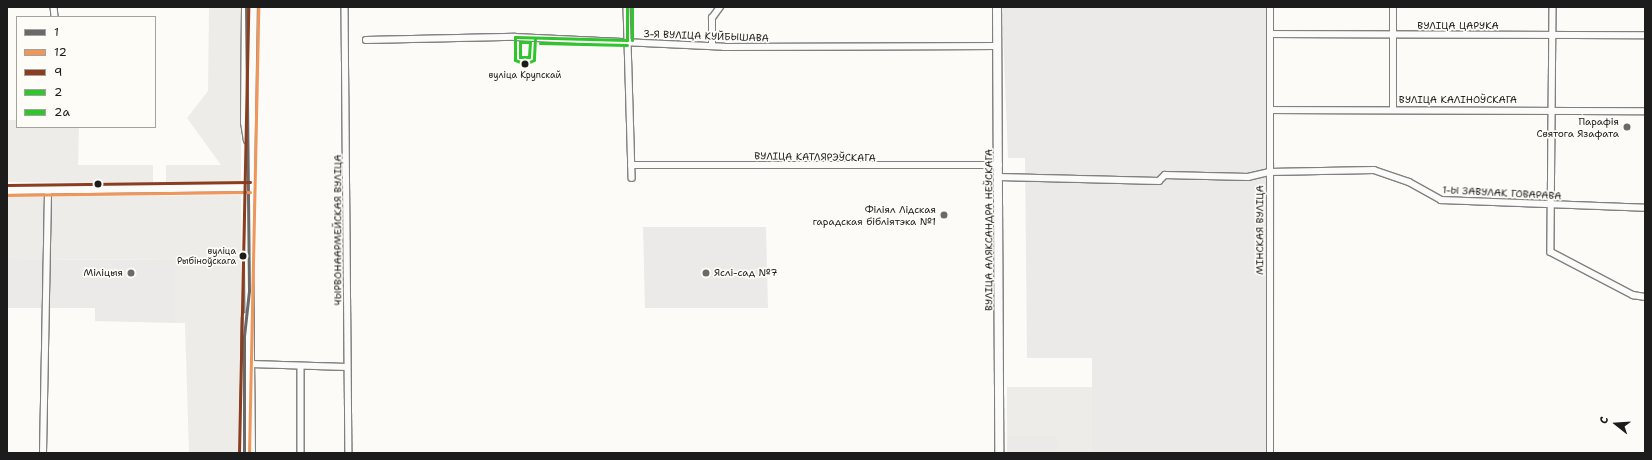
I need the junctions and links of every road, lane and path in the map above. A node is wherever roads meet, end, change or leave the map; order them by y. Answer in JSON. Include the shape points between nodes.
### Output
{"nodes":[{"id":1,"x":246,"y":7,"type":"edge"},
{"id":2,"x":253,"y":7,"type":"edge"},
{"id":3,"x":345,"y":7,"type":"edge"},
{"id":4,"x":627,"y":7,"type":"edge"},
{"id":5,"x":720,"y":7,"type":"edge"},
{"id":6,"x":997,"y":7,"type":"edge"},
{"id":7,"x":1270,"y":7,"type":"edge"},
{"id":8,"x":1393,"y":7,"type":"edge"},
{"id":9,"x":1553,"y":7,"type":"edge"},
{"id":10,"x":1270,"y":34,"type":"junction"},
{"id":11,"x":1393,"y":35,"type":"junction"},
{"id":12,"x":1553,"y":35,"type":"junction"},
{"id":13,"x":1645,"y":35,"type":"edge"},
{"id":14,"x":366,"y":40,"type":"dead end"},
{"id":15,"x":627,"y":40,"type":"junction"},
{"id":16,"x":712,"y":45,"type":"junction"},
{"id":17,"x":998,"y":46,"type":"junction"},
{"id":18,"x":1393,"y":109,"type":"junction"},
{"id":19,"x":1270,"y":110,"type":"junction"},
{"id":20,"x":1554,"y":110,"type":"junction"},
{"id":21,"x":1645,"y":111,"type":"edge"},
{"id":22,"x":250,"y":148,"type":"junction"},
{"id":23,"x":631,"y":165,"type":"junction"},
{"id":24,"x":999,"y":165,"type":"junction"},
{"id":25,"x":1269,"y":172,"type":"junction"},
{"id":26,"x":999,"y":177,"type":"junction"},
{"id":27,"x":632,"y":178,"type":"dead end"},
{"id":28,"x":250,"y":187,"type":"junction"},
{"id":29,"x":48,"y":189,"type":"junction"},
{"id":30,"x":7,"y":190,"type":"edge"},
{"id":31,"x":1552,"y":204,"type":"junction"},
{"id":32,"x":1645,"y":208,"type":"edge"},
{"id":33,"x":250,"y":291,"type":"junction"},
{"id":34,"x":1645,"y":297,"type":"edge"},
{"id":35,"x":251,"y":364,"type":"junction"},
{"id":36,"x":301,"y":366,"type":"junction"},
{"id":37,"x":347,"y":367,"type":"junction"},
{"id":38,"x":43,"y":453,"type":"edge"},
{"id":39,"x":244,"y":453,"type":"edge"},
{"id":40,"x":251,"y":453,"type":"edge"},
{"id":41,"x":301,"y":453,"type":"edge"},
{"id":42,"x":349,"y":453,"type":"edge"},
{"id":43,"x":999,"y":453,"type":"edge"},
{"id":44,"x":1270,"y":453,"type":"edge"}],
"edges":[{"from":1,"to":22,"type":"main road","via":[[245,122]]},
{"from":2,"to":22,"type":"main road"},
{"from":3,"to":37,"type":"street","name":"ЧЫРВОНААРМЕЙСКАЯ ВУЛІЦА"},
{"from":4,"to":15,"type":"street"},
{"from":5,"to":16,"type":"street","via":[[712,18]]},
{"from":6,"to":17,"type":"main road","name":"ВУЛІЦА АЛЯКСАНДРА НЕЎСКАГА"},
{"from":7,"to":10,"type":"street","name":"МІНСКАЯ ВУЛІЦА"},
{"from":8,"to":11,"type":"street"},
{"from":9,"to":12,"type":"street"},
{"from":10,"to":11,"type":"street","name":"ВУЛІЦА ЦАРУКА"},
{"from":10,"to":19,"type":"street","name":"МІНСКАЯ ВУЛІЦА"},
{"from":11,"to":12,"type":"street","name":"ВУЛІЦА ЦАРУКА"},
{"from":11,"to":18,"type":"street"},
{"from":12,"to":13,"type":"street","name":"ВУЛІЦА ЦАРУКА"},
{"from":12,"to":20,"type":"street"},
{"from":14,"to":15,"type":"street","name":"3-Я ВУЛІЦА КУЙБЫШАВА","via":[[449,37]]},
{"from":15,"to":16,"type":"street","name":"3-Я ВУЛІЦА КУЙБЫШАВА"},
{"from":15,"to":23,"type":"street"},
{"from":16,"to":17,"type":"street","name":"3-Я ВУЛІЦА КУЙБЫШАВА"},
{"from":17,"to":24,"type":"main road","name":"ВУЛІЦА АЛЯКСАНДРА НЕЎСКАГА"},
{"from":18,"to":19,"type":"street","name":"ВУЛІЦА КАЛІНОЎСКАГА"},
{"from":18,"to":20,"type":"street","name":"ВУЛІЦА КАЛІНОЎСКАГА"},
{"from":19,"to":25,"type":"street","name":"МІНСКАЯ ВУЛІЦА"},
{"from":20,"to":21,"type":"street","name":"ВУЛІЦА КАЛІНОЎСКАГА"},
{"from":20,"to":31,"type":"street"},
{"from":22,"to":28,"type":"main road"},
{"from":23,"to":24,"type":"street","name":"ВУЛІЦА КАТЛЯРЭЎСКАГА"},
{"from":23,"to":27,"type":"street"},
{"from":24,"to":26,"type":"main road","name":"ВУЛІЦА АЛЯКСАНДРА НЕЎСКАГА"},
{"from":25,"to":26,"type":"street","name":"1-Ы ЗАВУЛАК ГОВАРАВА","via":[[1248,177],[1164,175],[1159,181]]},
{"from":25,"to":31,"type":"street","name":"1-Ы ЗАВУЛАК ГОВАРАВА","via":[[1374,170],[1409,182],[1441,200]]},
{"from":25,"to":44,"type":"street","name":"МІНСКАЯ ВУЛІЦА"},
{"from":26,"to":43,"type":"main road","name":"ВУЛІЦА АЛЯКСАНДРА НЕЎСКАГА"},
{"from":28,"to":29,"type":"main road"},
{"from":28,"to":33,"type":"main road"},
{"from":29,"to":30,"type":"main road"},
{"from":29,"to":38,"type":"street"},
{"from":31,"to":32,"type":"street","name":"1-Ы ЗАВУЛАК ГОВАРАВА"},
{"from":31,"to":34,"type":"street","via":[[1551,252],[1633,295]]},
{"from":33,"to":35,"type":"main road"},
{"from":33,"to":39,"type":"main road","via":[[244,336]]},
{"from":35,"to":36,"type":"street"},
{"from":35,"to":40,"type":"main road"},
{"from":36,"to":37,"type":"street"},
{"from":36,"to":41,"type":"street"},
{"from":37,"to":42,"type":"street","name":"ЧЫРВОНААРМЕЙСКАЯ ВУЛІЦА"}]}
